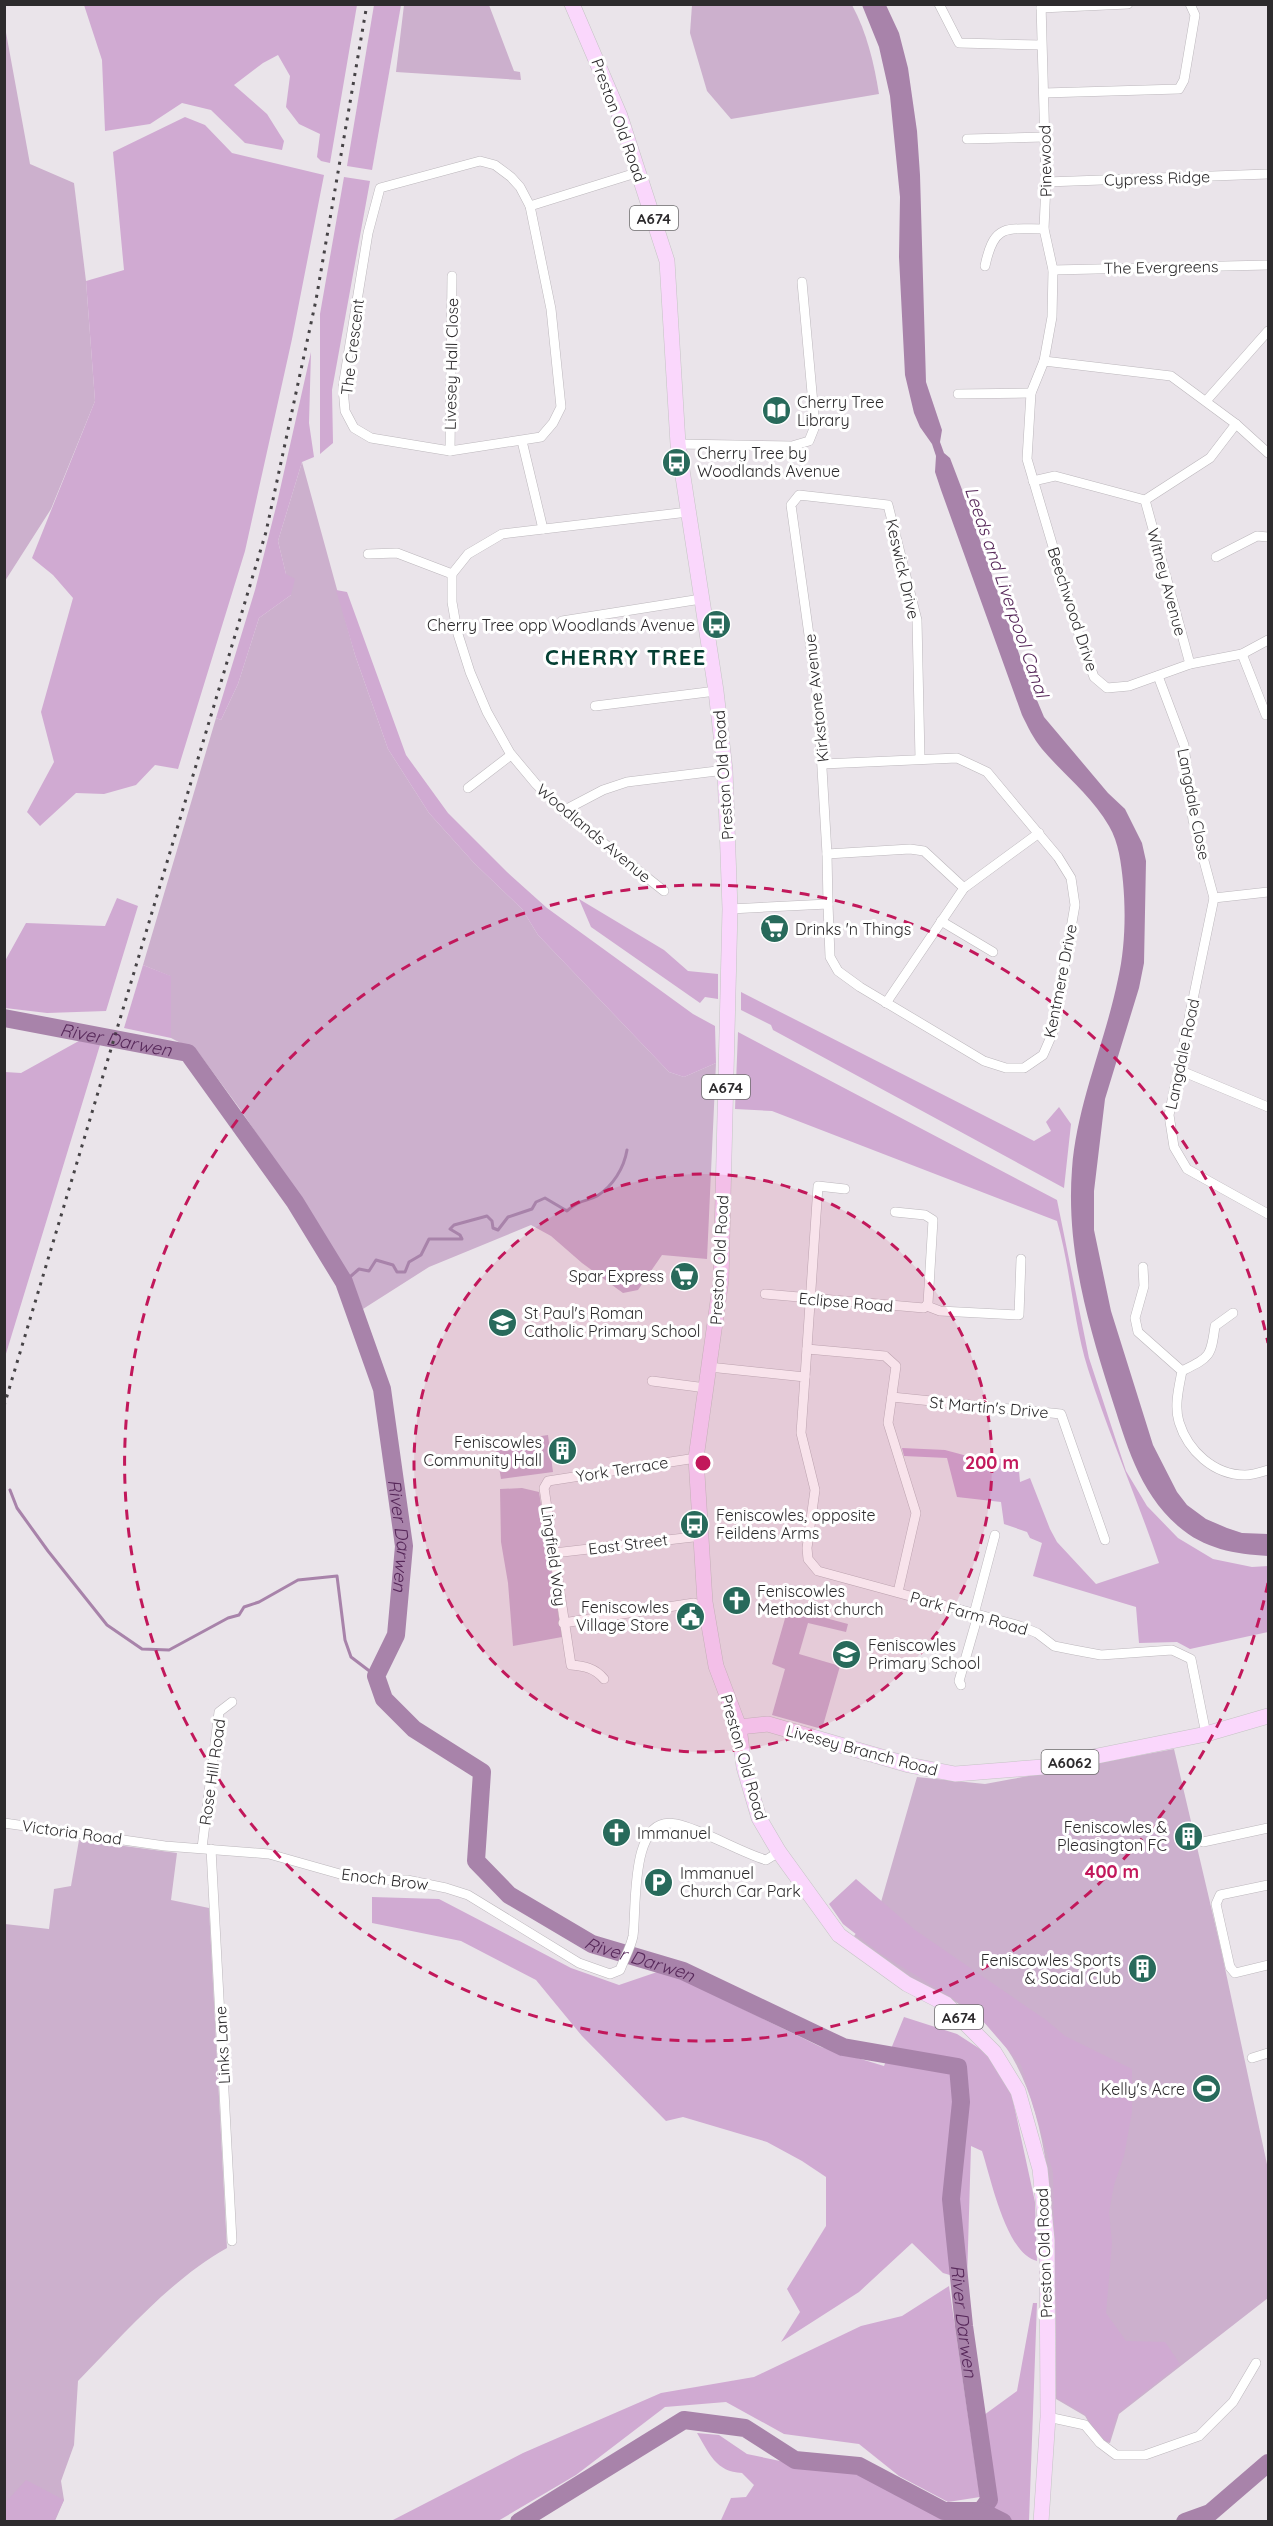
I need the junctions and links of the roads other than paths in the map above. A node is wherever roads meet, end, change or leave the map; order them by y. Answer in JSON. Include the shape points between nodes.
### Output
{"nodes":[{"id":1,"x":572,"y":4,"type":"edge"},
{"id":2,"x":939,"y":4,"type":"edge"},
{"id":3,"x":1128,"y":4,"type":"edge"},
{"id":4,"x":1190,"y":4,"type":"edge"},
{"id":5,"x":1041,"y":6,"type":"edge"},
{"id":6,"x":1041,"y":45,"type":"junction"},
{"id":7,"x":1044,"y":93,"type":"junction"},
{"id":8,"x":1044,"y":136,"type":"junction"},
{"id":9,"x":967,"y":139,"type":"dead end"},
{"id":10,"x":639,"y":172,"type":"junction"},
{"id":11,"x":1269,"y":174,"type":"edge"},
{"id":12,"x":1046,"y":183,"type":"junction"},
{"id":13,"x":530,"y":206,"type":"junction"},
{"id":14,"x":1044,"y":229,"type":"junction"},
{"id":15,"x":1269,"y":265,"type":"edge"},
{"id":16,"x":985,"y":266,"type":"dead end"},
{"id":17,"x":1053,"y":270,"type":"junction"},
{"id":18,"x":452,"y":276,"type":"dead end"},
{"id":19,"x":802,"y":282,"type":"dead end"},
{"id":20,"x":1052,"y":317,"type":"joint"},
{"id":21,"x":1269,"y":332,"type":"edge"},
{"id":22,"x":1044,"y":361,"type":"junction"},
{"id":23,"x":1031,"y":393,"type":"junction"},
{"id":24,"x":958,"y":394,"type":"dead end"},
{"id":25,"x":1206,"y":401,"type":"junction"},
{"id":26,"x":1236,"y":424,"type":"junction"},
{"id":27,"x":522,"y":441,"type":"junction"},
{"id":28,"x":678,"y":444,"type":"junction"},
{"id":29,"x":450,"y":451,"type":"junction"},
{"id":30,"x":1269,"y":453,"type":"edge"},
{"id":31,"x":1033,"y":481,"type":"junction"},
{"id":32,"x":799,"y":495,"type":"joint"},
{"id":33,"x":1145,"y":500,"type":"junction"},
{"id":34,"x":688,"y":512,"type":"junction"},
{"id":35,"x":543,"y":529,"type":"junction"},
{"id":36,"x":1269,"y":537,"type":"edge"},
{"id":37,"x":368,"y":554,"type":"dead end"},
{"id":38,"x":1216,"y":557,"type":"dead end"},
{"id":39,"x":452,"y":574,"type":"junction"},
{"id":40,"x":701,"y":598,"type":"junction"},
{"id":41,"x":562,"y":621,"type":"dead end"},
{"id":42,"x":1269,"y":640,"type":"edge"},
{"id":43,"x":1242,"y":654,"type":"junction"},
{"id":44,"x":1190,"y":664,"type":"junction"},
{"id":45,"x":1158,"y":676,"type":"junction"},
{"id":46,"x":716,"y":691,"type":"junction"},
{"id":47,"x":595,"y":706,"type":"dead end"},
{"id":48,"x":1266,"y":715,"type":"dead end"},
{"id":49,"x":511,"y":755,"type":"junction"},
{"id":50,"x":920,"y":759,"type":"junction"},
{"id":51,"x":823,"y":764,"type":"junction"},
{"id":52,"x":725,"y":770,"type":"junction"},
{"id":53,"x":468,"y":788,"type":"dead end"},
{"id":54,"x":563,"y":811,"type":"junction"},
{"id":55,"x":1039,"y":833,"type":"junction"},
{"id":56,"x":827,"y":854,"type":"junction"},
{"id":57,"x":964,"y":888,"type":"junction"},
{"id":58,"x":664,"y":891,"type":"dead end"},
{"id":59,"x":1269,"y":892,"type":"edge"},
{"id":60,"x":1214,"y":898,"type":"junction"},
{"id":61,"x":828,"y":904,"type":"junction"},
{"id":62,"x":730,"y":909,"type":"junction"},
{"id":63,"x":942,"y":921,"type":"junction"},
{"id":64,"x":993,"y":952,"type":"dead end"},
{"id":65,"x":886,"y":1003,"type":"junction"},
{"id":66,"x":1179,"y":1070,"type":"junction"},
{"id":67,"x":1269,"y":1107,"type":"edge"},
{"id":68,"x":845,"y":1189,"type":"dead end"},
{"id":69,"x":895,"y":1212,"type":"dead end"},
{"id":70,"x":1269,"y":1214,"type":"edge"},
{"id":71,"x":1021,"y":1259,"type":"dead end"},
{"id":72,"x":1143,"y":1267,"type":"dead end"},
{"id":73,"x":765,"y":1294,"type":"dead end"},
{"id":74,"x":809,"y":1298,"type":"junction"},
{"id":75,"x":927,"y":1306,"type":"junction"},
{"id":76,"x":1233,"y":1314,"type":"dead end"},
{"id":77,"x":807,"y":1349,"type":"junction"},
{"id":78,"x":709,"y":1367,"type":"junction"},
{"id":79,"x":1182,"y":1371,"type":"junction"},
{"id":80,"x":805,"y":1377,"type":"junction"},
{"id":81,"x":652,"y":1381,"type":"dead end"},
{"id":82,"x":706,"y":1388,"type":"junction"},
{"id":83,"x":892,"y":1397,"type":"junction"},
{"id":84,"x":696,"y":1458,"type":"junction"},
{"id":85,"x":1269,"y":1470,"type":"edge"},
{"id":86,"x":548,"y":1481,"type":"joint"},
{"id":87,"x":995,"y":1535,"type":"dead end"},
{"id":88,"x":702,"y":1536,"type":"junction"},
{"id":89,"x":1105,"y":1540,"type":"dead end"},
{"id":90,"x":554,"y":1554,"type":"junction"},
{"id":91,"x":897,"y":1592,"type":"junction"},
{"id":92,"x":694,"y":1603,"type":"dead end"},
{"id":93,"x":976,"y":1615,"type":"junction"},
{"id":94,"x":563,"y":1623,"type":"junction"},
{"id":95,"x":604,"y":1678,"type":"dead end"},
{"id":96,"x":961,"y":1685,"type":"dead end"},
{"id":97,"x":232,"y":1702,"type":"dead end"},
{"id":98,"x":1269,"y":1716,"type":"edge"},
{"id":99,"x":739,"y":1727,"type":"junction"},
{"id":100,"x":1206,"y":1734,"type":"junction"},
{"id":101,"x":4,"y":1823,"type":"edge"},
{"id":102,"x":1269,"y":1828,"type":"edge"},
{"id":103,"x":140,"y":1841,"type":"joint"},
{"id":104,"x":1203,"y":1842,"type":"dead end"},
{"id":105,"x":206,"y":1848,"type":"junction"},
{"id":106,"x":779,"y":1852,"type":"junction"},
{"id":107,"x":1269,"y":1885,"type":"edge"},
{"id":108,"x":1269,"y":1965,"type":"edge"},
{"id":109,"x":1269,"y":2053,"type":"edge"},
{"id":110,"x":1252,"y":2058,"type":"dead end"},
{"id":111,"x":232,"y":2241,"type":"dead end"},
{"id":112,"x":1256,"y":2363,"type":"dead end"},
{"id":113,"x":1048,"y":2417,"type":"junction"},
{"id":114,"x":1041,"y":2522,"type":"edge"}],
"edges":[{"from":1,"to":10,"type":"main road","name":"Preston Old Road","number":"A674","via":[[596,56]]},
{"from":2,"to":6,"type":"street","via":[[959,43]]},
{"from":3,"to":5,"type":"street"},
{"from":4,"to":7,"type":"street","via":[[1195,15],[1179,89]]},
{"from":5,"to":6,"type":"street","name":"Pinewood"},
{"from":6,"to":7,"type":"street","name":"Pinewood"},
{"from":7,"to":8,"type":"street","name":"Pinewood"},
{"from":8,"to":9,"type":"street"},
{"from":8,"to":12,"type":"street","name":"Pinewood"},
{"from":10,"to":13,"type":"street"},
{"from":10,"to":28,"type":"main road","name":"Preston Old Road","number":"A674","via":[[667,261]]},
{"from":11,"to":12,"type":"street","name":"Cypress Ridge"},
{"from":12,"to":14,"type":"street","name":"Pinewood"},
{"from":13,"to":27,"type":"street","name":"The Crescent","via":[[551,309],[561,407],[541,437]]},
{"from":13,"to":29,"type":"street","name":"The Crescent","via":[[511,177],[495,165],[480,161],[380,188],[368,233],[343,387],[345,411],[354,428],[371,438]]},
{"from":14,"to":16,"type":"street","via":[[997,233]]},
{"from":14,"to":17,"type":"street","name":"Pinewood"},
{"from":15,"to":17,"type":"street","name":"The Evergreens"},
{"from":17,"to":20,"type":"street","name":"Pinewood"},
{"from":18,"to":29,"type":"street","name":"Livesey Hall Close"},
{"from":19,"to":28,"type":"street","via":[[815,426],[809,441],[792,446]]},
{"from":20,"to":22,"type":"street","name":"Beechwood Drive"},
{"from":21,"to":25,"type":"street"},
{"from":22,"to":23,"type":"street","name":"Beechwood Drive"},
{"from":22,"to":25,"type":"street","via":[[1171,376]]},
{"from":23,"to":24,"type":"street"},
{"from":23,"to":31,"type":"street","name":"Beechwood Drive","via":[[1027,459]]},
{"from":25,"to":26,"type":"street"},
{"from":26,"to":30,"type":"street"},
{"from":26,"to":33,"type":"street","via":[[1210,458]]},
{"from":27,"to":29,"type":"street","name":"The Crescent"},
{"from":27,"to":35,"type":"street"},
{"from":28,"to":34,"type":"main road","name":"Preston Old Road","number":"A674"},
{"from":31,"to":33,"type":"street","via":[[1055,476]]},
{"from":31,"to":45,"type":"street","name":"Beechwood Drive","via":[[1094,677],[1107,688],[1129,686]]},
{"from":32,"to":50,"type":"street","name":"Keswick Drive","via":[[888,505],[916,620]]},
{"from":32,"to":51,"type":"street","name":"Kirkstone Avenue","via":[[791,505]]},
{"from":33,"to":44,"type":"street","name":"Witney Avenue"},
{"from":34,"to":35,"type":"street"},
{"from":34,"to":40,"type":"main road","name":"Preston Old Road","number":"A674"},
{"from":35,"to":39,"type":"street","via":[[502,534],[468,554]]},
{"from":36,"to":38,"type":"street","via":[[1257,536]]},
{"from":37,"to":39,"type":"street","via":[[397,553]]},
{"from":39,"to":49,"type":"street","name":"Woodlands Avenue","via":[[457,631],[470,672]]},
{"from":40,"to":41,"type":"street"},
{"from":40,"to":46,"type":"main road","name":"Preston Old Road","number":"A674"},
{"from":42,"to":43,"type":"street","name":"Beechwood Drive"},
{"from":43,"to":44,"type":"street","name":"Beechwood Drive"},
{"from":43,"to":48,"type":"street"},
{"from":44,"to":45,"type":"street","name":"Beechwood Drive"},
{"from":45,"to":60,"type":"street","name":"Langdale Close","via":[[1184,746],[1193,820]]},
{"from":46,"to":47,"type":"street"},
{"from":46,"to":52,"type":"main road","name":"Preston Old Road","number":"A674"},
{"from":49,"to":53,"type":"street"},
{"from":49,"to":54,"type":"street","name":"Woodlands Avenue"},
{"from":50,"to":51,"type":"street","name":"Kentmere Drive"},
{"from":50,"to":55,"type":"street","name":"Kentmere Drive","via":[[957,759],[987,772]]},
{"from":51,"to":56,"type":"street","name":"Kirkstone Avenue"},
{"from":52,"to":54,"type":"street","via":[[627,782]]},
{"from":52,"to":62,"type":"main road","name":"Preston Old Road","number":"A674"},
{"from":54,"to":58,"type":"street","name":"Woodlands Avenue"},
{"from":55,"to":57,"type":"street"},
{"from":55,"to":65,"type":"street","name":"Kentmere Drive","via":[[1071,878],[1075,905],[1053,1032],[1043,1055],[1024,1068],[1006,1068],[984,1061]]},
{"from":56,"to":57,"type":"street","via":[[924,851]]},
{"from":56,"to":61,"type":"street","name":"Kirkstone Avenue"},
{"from":57,"to":63,"type":"street"},
{"from":59,"to":60,"type":"street"},
{"from":60,"to":66,"type":"street","name":"Langdale Road"},
{"from":61,"to":62,"type":"street"},
{"from":61,"to":65,"type":"street","name":"Kentmere Drive","via":[[830,957],[838,971]]},
{"from":62,"to":78,"type":"main road","name":"Preston Old Road","number":"A674","via":[[721,1280]]},
{"from":63,"to":64,"type":"street"},
{"from":63,"to":65,"type":"street"},
{"from":66,"to":67,"type":"street"},
{"from":66,"to":70,"type":"street","name":"Langdale Road","via":[[1168,1115],[1174,1147],[1187,1169]]},
{"from":68,"to":74,"type":"street","name":"Park Farm Road","via":[[818,1186]]},
{"from":69,"to":75,"type":"street","via":[[925,1215],[933,1220]]},
{"from":71,"to":75,"type":"street","name":"Eclipse Road","via":[[1019,1315],[940,1311]]},
{"from":72,"to":79,"type":"street","via":[[1144,1286],[1135,1318],[1138,1332]]},
{"from":73,"to":74,"type":"street","name":"Eclipse Road"},
{"from":74,"to":75,"type":"street","name":"Eclipse Road"},
{"from":74,"to":77,"type":"street","name":"Park Farm Road"},
{"from":76,"to":79,"type":"street","via":[[1215,1326],[1212,1348],[1205,1360]]},
{"from":77,"to":80,"type":"street","name":"Park Farm Road"},
{"from":77,"to":83,"type":"street","via":[[885,1356],[896,1366]]},
{"from":78,"to":80,"type":"street"},
{"from":78,"to":82,"type":"main road","name":"Preston Old Road","number":"A674"},
{"from":79,"to":85,"type":"street","via":[[1177,1396],[1178,1422],[1193,1449],[1218,1470],[1245,1475]]},
{"from":80,"to":91,"type":"street","name":"Park Farm Road","via":[[801,1432],[815,1490],[808,1559],[818,1571]]},
{"from":81,"to":82,"type":"street"},
{"from":82,"to":84,"type":"main road","name":"Preston Old Road","number":"A674"},
{"from":83,"to":89,"type":"street","name":"St Martin's Drive","via":[[1061,1414]]},
{"from":83,"to":91,"type":"street","via":[[888,1423],[916,1513]]},
{"from":84,"to":86,"type":"street","name":"York Terrace"},
{"from":84,"to":88,"type":"main road","name":"Preston Old Road","number":"A674"},
{"from":86,"to":90,"type":"street","name":"Lingfield Way","via":[[544,1488]]},
{"from":87,"to":93,"type":"street"},
{"from":88,"to":90,"type":"street","name":"East Street"},
{"from":88,"to":99,"type":"main road","name":"Preston Old Road","number":"A674","via":[[705,1602],[717,1666]]},
{"from":90,"to":94,"type":"street","name":"Lingfield Way"},
{"from":91,"to":93,"type":"street","name":"Park Farm Road"},
{"from":92,"to":94,"type":"street"},
{"from":93,"to":96,"type":"street"},
{"from":93,"to":100,"type":"street","name":"Park Farm Road","via":[[1020,1626],[1054,1646],[1101,1655],[1172,1650],[1191,1659]]},
{"from":94,"to":95,"type":"street","name":"Lingfield Way","via":[[571,1665],[590,1668]]},
{"from":97,"to":105,"type":"street","name":"Rose Hill Road","via":[[219,1712]]},
{"from":98,"to":100,"type":"main road","name":"Livesey Branch Road","number":"A6062"},
{"from":99,"to":100,"type":"main road","name":"Livesey Branch Road","number":"A6062","via":[[768,1724],[909,1765],[955,1774],[1043,1767]]},
{"from":99,"to":106,"type":"main road","name":"Preston Old Road","number":"A674","via":[[744,1767],[759,1818]]},
{"from":101,"to":103,"type":"street","name":"Victoria Road"},
{"from":102,"to":104,"type":"street"},
{"from":103,"to":105,"type":"street","name":"Enoch Brow"},
{"from":105,"to":106,"type":"street","name":"Enoch Brow","via":[[269,1854],[347,1876],[407,1880],[446,1888],[468,1895],[579,1963],[615,1972],[633,1937],[640,1854],[648,1836],[658,1826],[675,1823],[766,1860]]},
{"from":105,"to":111,"type":"street","name":"Links Lane"},
{"from":106,"to":113,"type":"main road","name":"Preston Old Road","number":"A674","via":[[839,1935],[907,1984],[946,2004],[994,2052],[1018,2091],[1040,2169],[1047,2240]]},
{"from":107,"to":108,"type":"street","via":[[1220,1895],[1216,1904],[1230,1967],[1235,1973]]},
{"from":109,"to":110,"type":"street"},
{"from":112,"to":113,"type":"street","via":[[1233,2402],[1198,2436],[1145,2455],[1116,2455],[1085,2426]]},
{"from":113,"to":114,"type":"main road","name":"Preston Old Road","number":"A674"}]}
